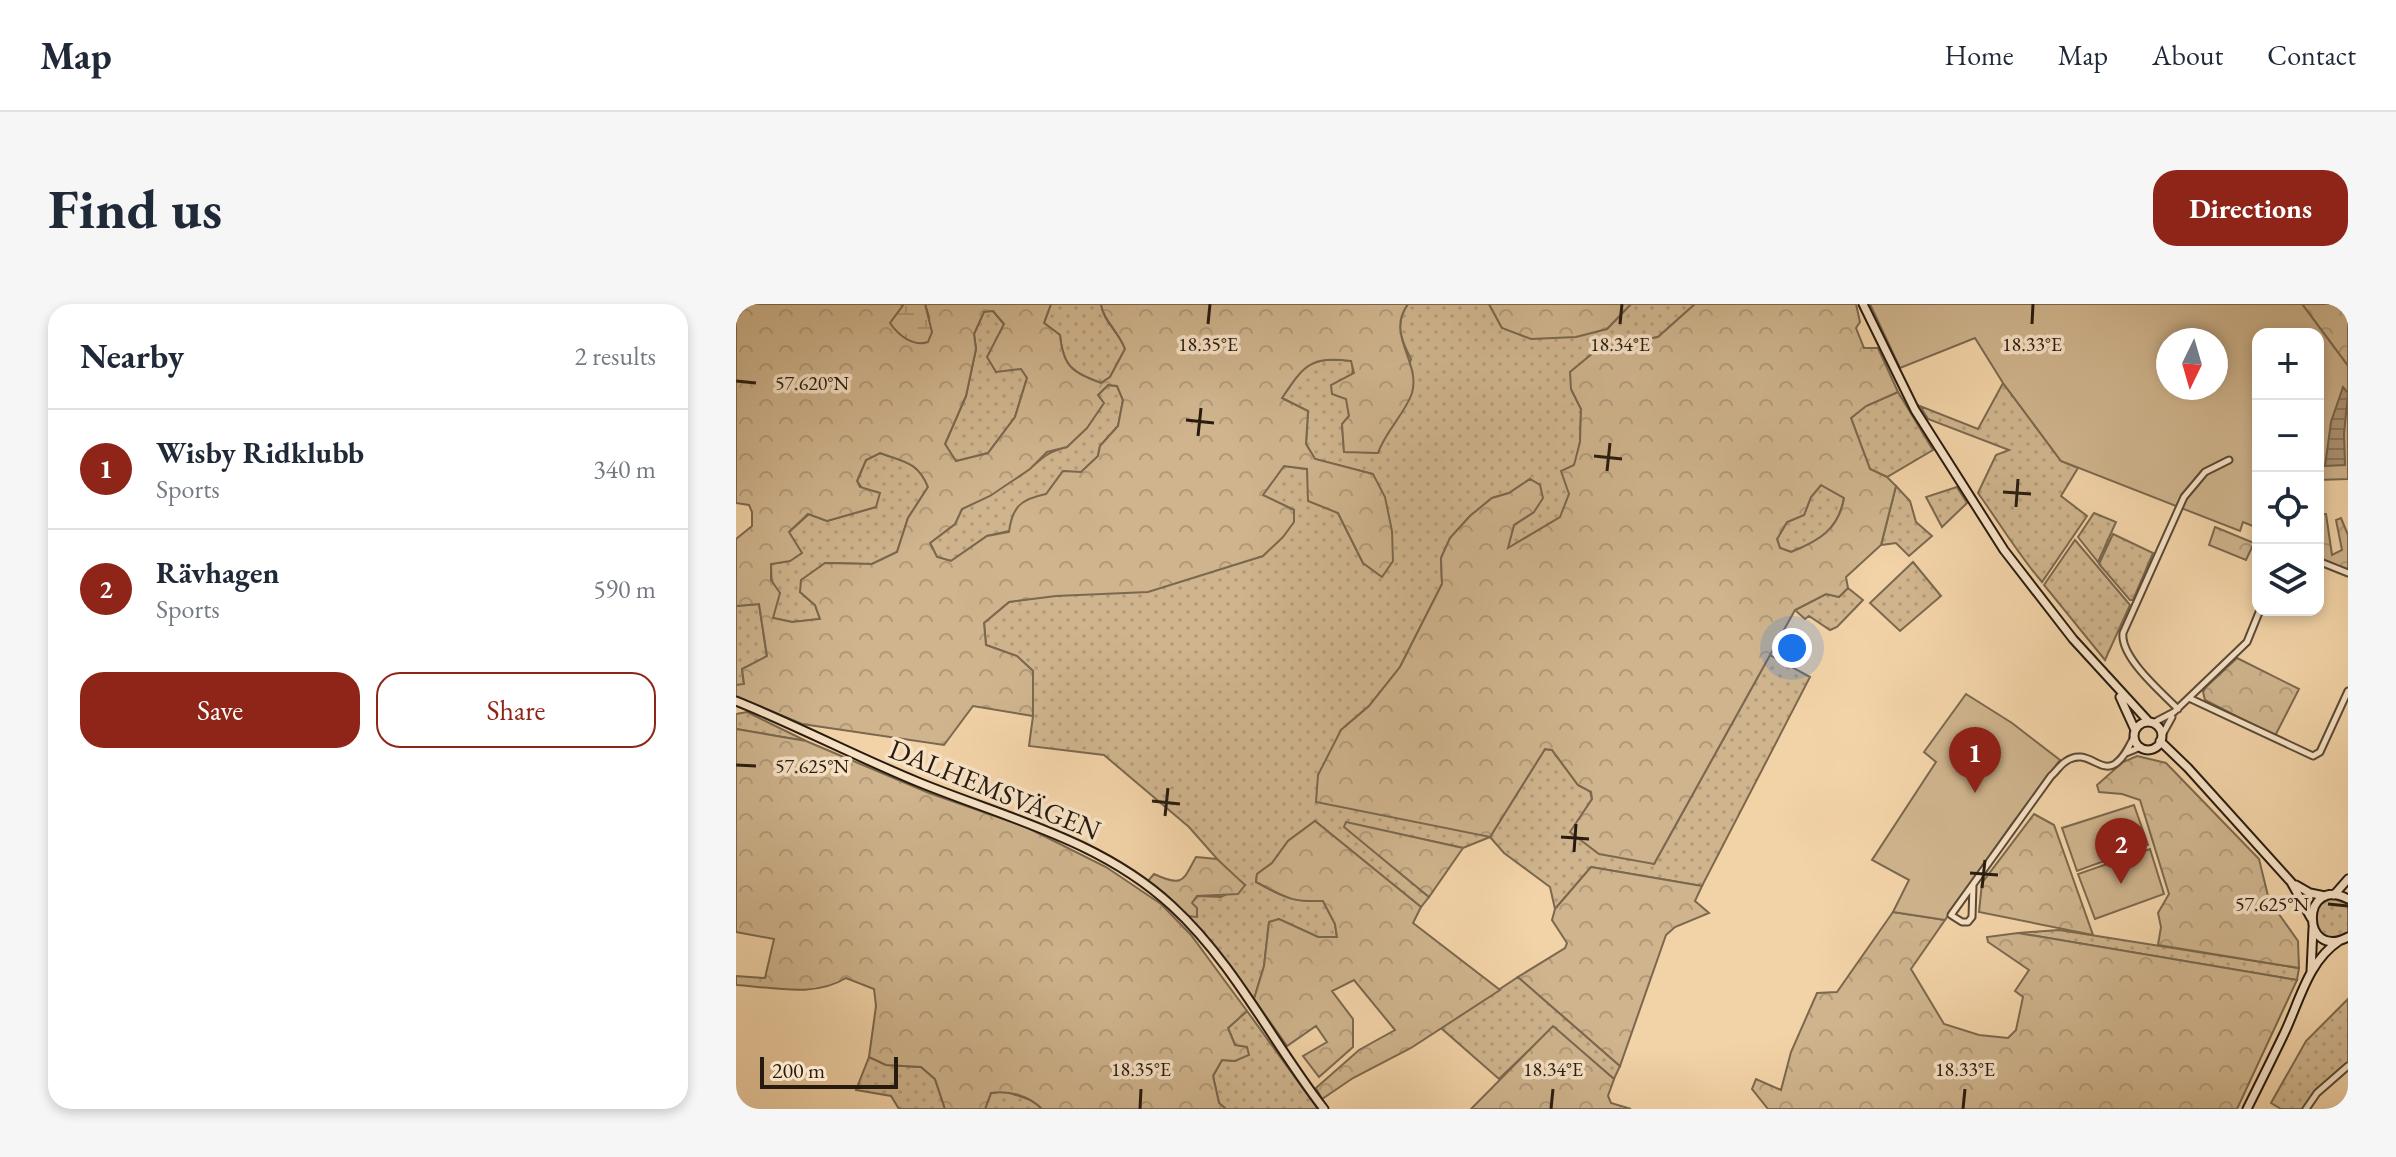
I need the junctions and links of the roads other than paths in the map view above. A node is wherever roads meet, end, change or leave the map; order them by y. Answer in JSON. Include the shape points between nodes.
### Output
{"nodes":[{"id":1,"x":1863,"y":304,"type":"edge"},
{"id":2,"x":2229,"y":460,"type":"dead end"},
{"id":3,"x":2324,"y":563,"type":"edge"},
{"id":4,"x":2348,"y":573,"type":"edge"},
{"id":5,"x":2258,"y":616,"type":"edge"},
{"id":6,"x":2113,"y":684,"type":"junction"},
{"id":7,"x":2348,"y":691,"type":"edge"},
{"id":8,"x":2189,"y":698,"type":"junction"},
{"id":9,"x":736,"y":701,"type":"edge"},
{"id":10,"x":2176,"y":710,"type":"junction"},
{"id":11,"x":2151,"y":722,"type":"junction"},
{"id":12,"x":2135,"y":733,"type":"junction"},
{"id":13,"x":2161,"y":739,"type":"junction"},
{"id":14,"x":2145,"y":748,"type":"junction"},
{"id":15,"x":2125,"y":754,"type":"junction"},
{"id":16,"x":2188,"y":768,"type":"junction"},
{"id":17,"x":2348,"y":879,"type":"edge"},
{"id":18,"x":2291,"y":882,"type":"junction"},
{"id":19,"x":1973,"y":885,"type":"junction"},
{"id":20,"x":2330,"y":896,"type":"junction"},
{"id":21,"x":2348,"y":899,"type":"edge"},
{"id":22,"x":2312,"y":922,"type":"junction"},
{"id":23,"x":2344,"y":940,"type":"edge"},
{"id":24,"x":2310,"y":973,"type":"junction"},
{"id":25,"x":2348,"y":1066,"type":"edge"},
{"id":26,"x":1324,"y":1109,"type":"edge"},
{"id":27,"x":2247,"y":1109,"type":"edge"},
{"id":28,"x":2306,"y":1109,"type":"edge"}],
"edges":[{"from":1,"to":6,"type":"main road","via":[[1915,410],[1971,502]]},
{"from":2,"to":10,"type":"street","via":[[2205,472],[2184,497],[2123,633],[2131,659]]},
{"from":3,"to":4,"type":"street"},
{"from":5,"to":8,"type":"street","via":[[2247,642]]},
{"from":6,"to":11,"type":"main road"},
{"from":6,"to":12,"type":"main road"},
{"from":7,"to":8,"type":"street","via":[[2320,752],[2313,756]]},
{"from":8,"to":10,"type":"street"},
{"from":9,"to":26,"type":"main road","name":"DALHEMSVÄGEN","via":[[906,777],[1067,839],[1122,868],[1172,906],[1208,944]]},
{"from":10,"to":11,"type":"street"},
{"from":10,"to":13,"type":"street"},
{"from":11,"to":12,"type":"main road","via":[[2142,723]]},
{"from":11,"to":13,"type":"main road","via":[[2160,729]]},
{"from":12,"to":14,"type":"main road"},
{"from":12,"to":15,"type":"street"},
{"from":13,"to":14,"type":"main road"},
{"from":13,"to":16,"type":"main road"},
{"from":14,"to":15,"type":"street"},
{"from":14,"to":16,"type":"main road"},
{"from":15,"to":19,"type":"street","via":[[2110,767],[2082,757],[2065,762]]},
{"from":16,"to":18,"type":"main road"},
{"from":17,"to":20,"type":"main road"},
{"from":18,"to":20,"type":"main road","via":[[2304,891]]},
{"from":18,"to":22,"type":"main road"},
{"from":19,"to":19,"type":"street","via":[[1972,917],[1962,922],[1951,915]]},
{"from":20,"to":21,"type":"main road"},
{"from":20,"to":22,"type":"main road","via":[[2316,904]]},
{"from":22,"to":23,"type":"main road","via":[[2323,939]]},
{"from":22,"to":24,"type":"main road"},
{"from":23,"to":24,"type":"main road","via":[[2323,954]]},
{"from":24,"to":27,"type":"main road"},
{"from":25,"to":28,"type":"street"}]}
